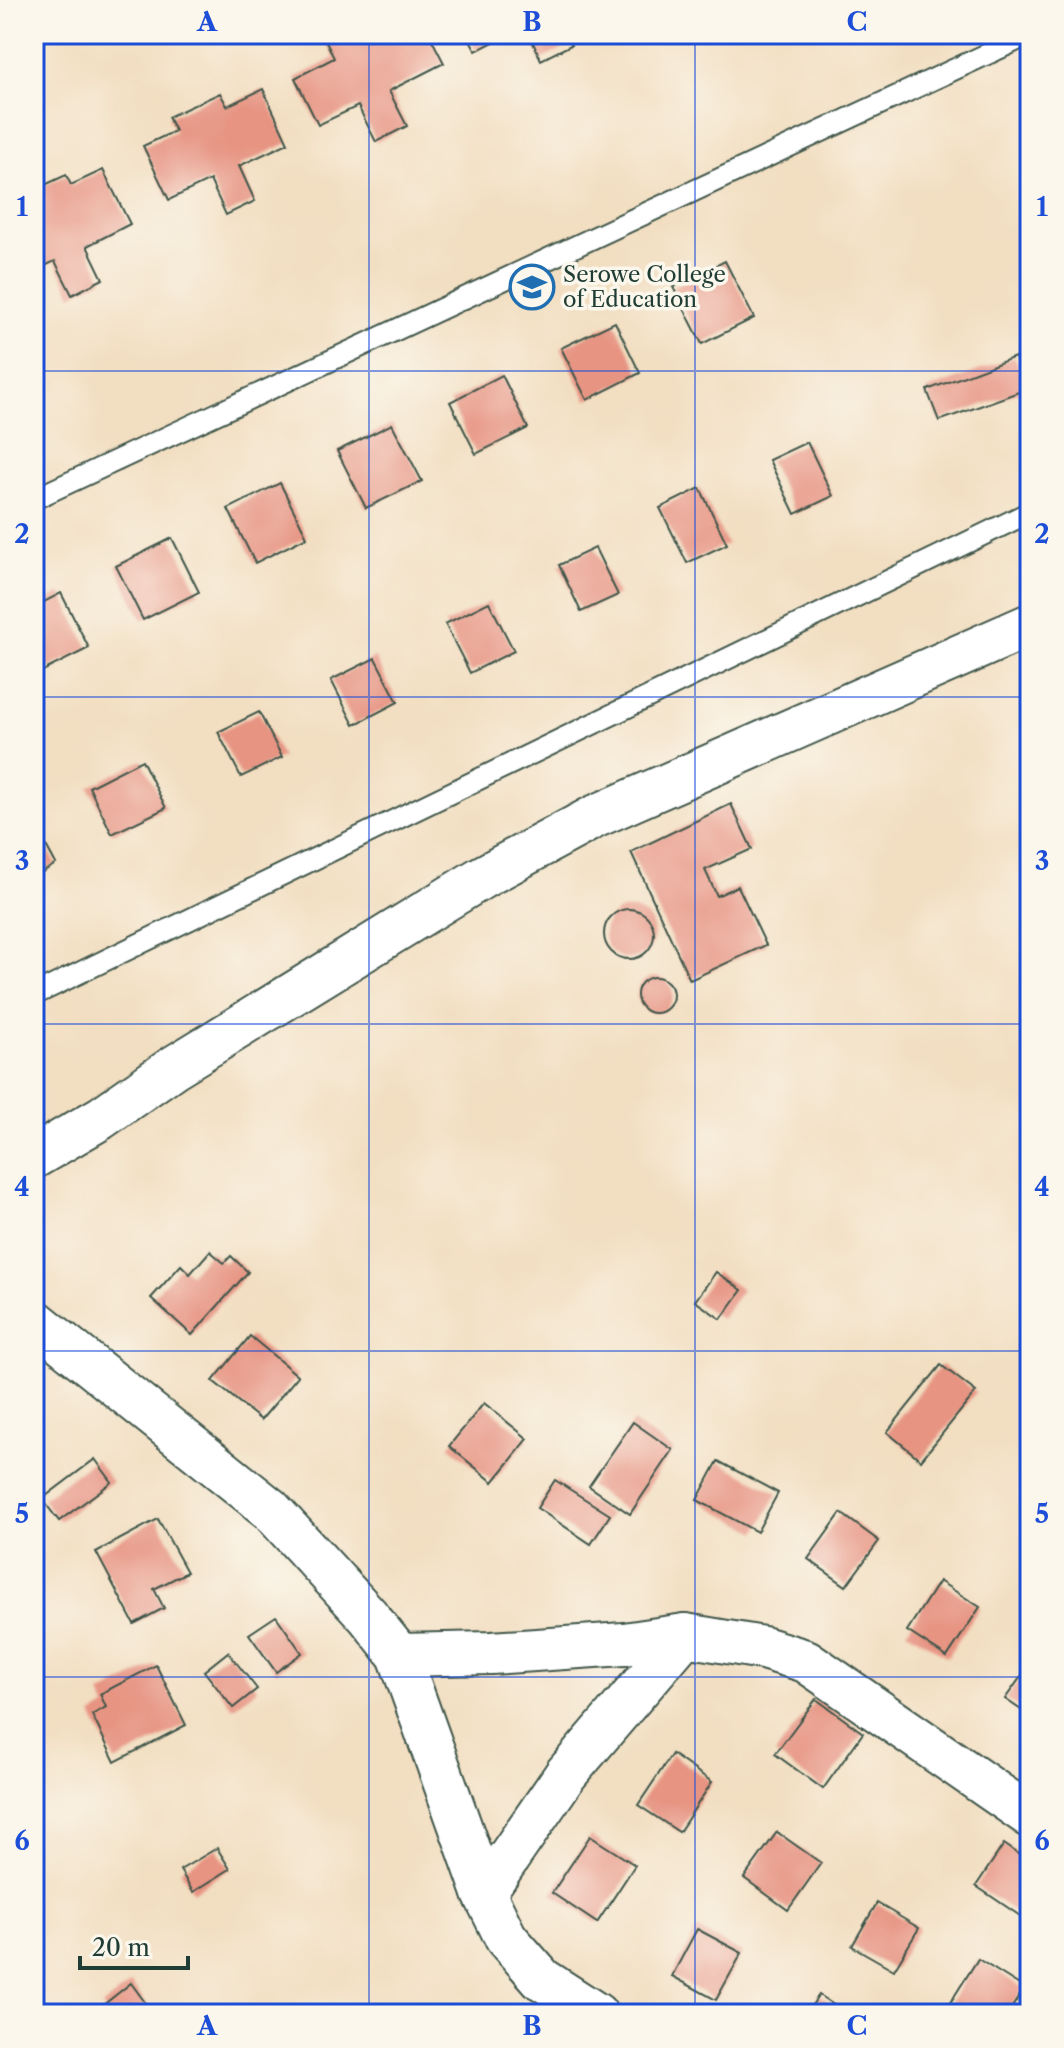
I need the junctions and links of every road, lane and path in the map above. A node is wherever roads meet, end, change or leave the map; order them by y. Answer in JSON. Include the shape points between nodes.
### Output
{"nodes":[{"id":1,"x":1030,"y":34,"type":"edge"},
{"id":2,"x":34,"y":499,"type":"edge"},
{"id":3,"x":1030,"y":512,"type":"edge"},
{"id":4,"x":1030,"y":625,"type":"edge"},
{"id":5,"x":40,"y":992,"type":"dead end"},
{"id":6,"x":34,"y":1157,"type":"edge"},
{"id":7,"x":35,"y":1323,"type":"edge"},
{"id":8,"x":685,"y":1635,"type":"junction"},
{"id":9,"x":399,"y":1655,"type":"junction"},
{"id":10,"x":1030,"y":1816,"type":"edge"},
{"id":11,"x":484,"y":1893,"type":"junction"},
{"id":12,"x":596,"y":2014,"type":"edge"}],
"edges":[{"from":1,"to":2,"type":"lane"},
{"from":3,"to":5,"type":"lane"},
{"from":4,"to":6,"type":"street","via":[[594,817],[481,878]]},
{"from":7,"to":9,"type":"street","via":[[270,1509]]},
{"from":8,"to":9,"type":"street","via":[[624,1644]]},
{"from":8,"to":10,"type":"street","via":[[806,1661]]},
{"from":8,"to":11,"type":"street","via":[[566,1774]]},
{"from":9,"to":11,"type":"street"},
{"from":11,"to":12,"type":"street","via":[[506,1938],[542,1979]]}]}
